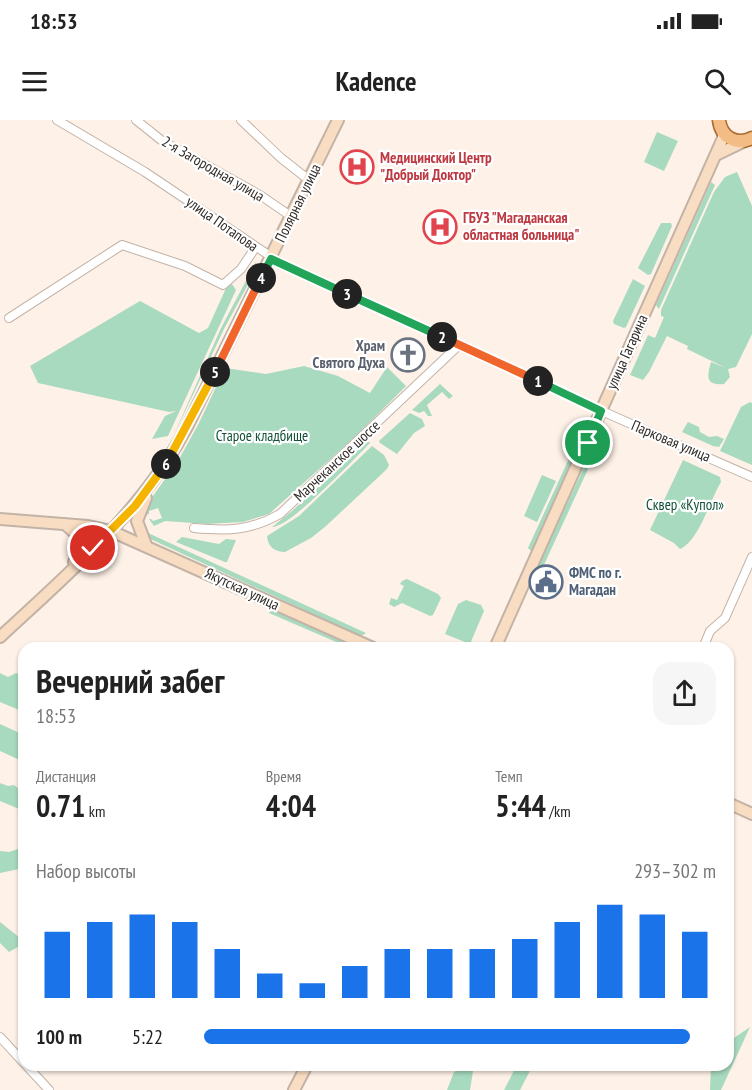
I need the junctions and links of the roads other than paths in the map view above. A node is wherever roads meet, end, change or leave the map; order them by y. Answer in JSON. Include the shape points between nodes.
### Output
{"nodes":[{"id":1,"x":57,"y":120,"type":"edge"},
{"id":2,"x":136,"y":120,"type":"edge"},
{"id":3,"x":241,"y":120,"type":"edge"},
{"id":4,"x":338,"y":120,"type":"edge"},
{"id":5,"x":720,"y":124,"type":"edge"},
{"id":6,"x":749,"y":139,"type":"edge"},
{"id":7,"x":716,"y":155,"type":"junction"},
{"id":8,"x":309,"y":180,"type":"junction"},
{"id":9,"x":292,"y":217,"type":"junction"},
{"id":10,"x":255,"y":248,"type":"junction"},
{"id":11,"x":271,"y":259,"type":"junction"},
{"id":12,"x":9,"y":318,"type":"dead end"},
{"id":13,"x":459,"y":345,"type":"junction"},
{"id":14,"x":601,"y":411,"type":"junction"},
{"id":15,"x":752,"y":477,"type":"edge"},
{"id":16,"x":155,"y":480,"type":"junction"},
{"id":17,"x":0,"y":519,"type":"edge"},
{"id":18,"x":65,"y":524,"type":"junction"},
{"id":19,"x":194,"y":528,"type":"dead end"},
{"id":20,"x":111,"y":531,"type":"junction"},
{"id":21,"x":146,"y":545,"type":"junction"},
{"id":22,"x":752,"y":557,"type":"edge"},
{"id":23,"x":66,"y":575,"type":"junction"},
{"id":24,"x":0,"y":637,"type":"edge"},
{"id":25,"x":360,"y":642,"type":"edge"},
{"id":26,"x":498,"y":642,"type":"edge"},
{"id":27,"x":705,"y":642,"type":"edge"},
{"id":28,"x":734,"y":805,"type":"edge"},
{"id":29,"x":752,"y":814,"type":"edge"},
{"id":30,"x":0,"y":1037,"type":"edge"},
{"id":31,"x":18,"y":1056,"type":"edge"},
{"id":32,"x":31,"y":1071,"type":"edge"},
{"id":33,"x":304,"y":1071,"type":"edge"},
{"id":34,"x":49,"y":1090,"type":"edge"},
{"id":35,"x":294,"y":1090,"type":"edge"}],
"edges":[{"from":1,"to":10,"type":"street","name":"улица Потапова","via":[[163,184]]},
{"from":2,"to":9,"type":"street","name":"2-я Загородная улица","via":[[161,140]]},
{"from":3,"to":8,"type":"street"},
{"from":4,"to":8,"type":"main road","name":"Полярная улица"},
{"from":5,"to":6,"type":"main road","via":[[733,140]]},
{"from":5,"to":7,"type":"main road","name":"улица Гагарина","via":[[723,138]]},
{"from":6,"to":7,"type":"main road"},
{"from":7,"to":14,"type":"main road","name":"улица Гагарина"},
{"from":8,"to":9,"type":"main road","name":"Полярная улица"},
{"from":9,"to":11,"type":"main road","name":"Полярная улица"},
{"from":10,"to":11,"type":"street","name":"улица Потапова"},
{"from":10,"to":12,"type":"street","via":[[241,269],[223,285],[185,266],[122,245]]},
{"from":11,"to":13,"type":"street","name":"улица Потапова"},
{"from":11,"to":16,"type":"main road","name":"Полярная улица","via":[[180,442]]},
{"from":13,"to":14,"type":"street","name":"Парковая улица"},
{"from":13,"to":19,"type":"street","name":"Марчеканское шоссе","via":[[280,514],[255,527]]},
{"from":14,"to":15,"type":"street","name":"Парковая улица"},
{"from":14,"to":26,"type":"main road","name":"улица Гагарина"},
{"from":16,"to":20,"type":"main road","name":"Полярная улица"},
{"from":16,"to":21,"type":"main road","via":[[137,521]]},
{"from":17,"to":18,"type":"main road"},
{"from":18,"to":20,"type":"main road"},
{"from":18,"to":23,"type":"main road","via":[[76,531],[82,544]]},
{"from":20,"to":21,"type":"main road","name":"Якутская улица"},
{"from":20,"to":23,"type":"main road","name":"Полярная улица"},
{"from":21,"to":25,"type":"main road","name":"Якутская улица"},
{"from":22,"to":27,"type":"street","via":[[725,618],[710,631]]},
{"from":23,"to":24,"type":"main road","name":"Полярная улица"},
{"from":28,"to":29,"type":"main road"},
{"from":30,"to":31,"type":"street"},
{"from":32,"to":34,"type":"street"},
{"from":33,"to":35,"type":"main road"}]}
